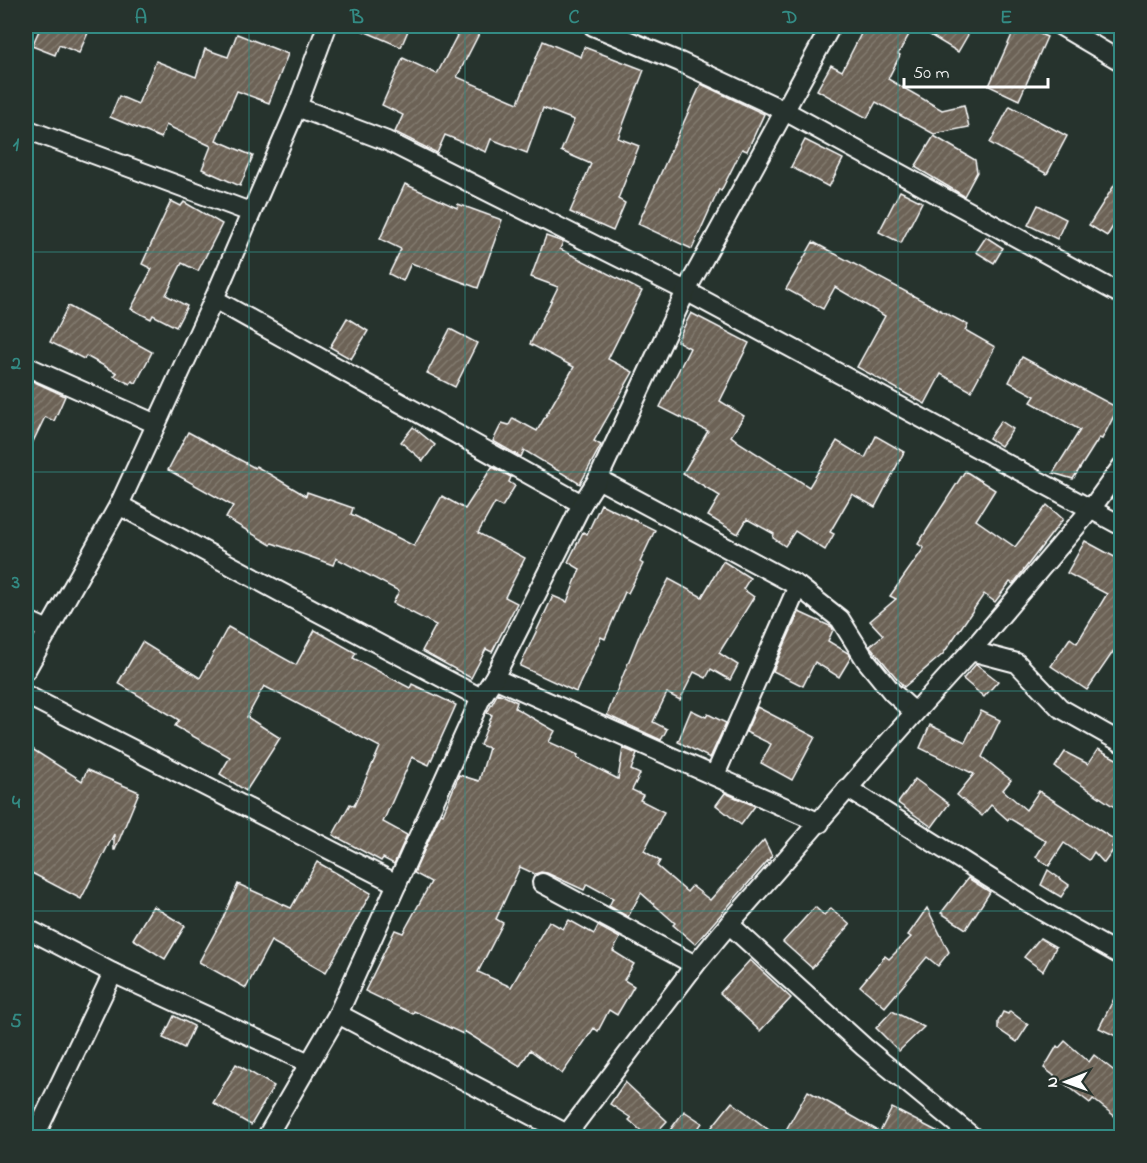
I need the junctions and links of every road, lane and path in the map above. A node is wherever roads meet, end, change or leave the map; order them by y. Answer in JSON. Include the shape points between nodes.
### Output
{"nodes":[{"id":1,"x":327,"y":26,"type":"edge"},
{"id":2,"x":593,"y":26,"type":"edge"},
{"id":3,"x":831,"y":26,"type":"edge"},
{"id":4,"x":1061,"y":26,"type":"edge"},
{"id":5,"x":1122,"y":62,"type":"edge"},
{"id":6,"x":297,"y":107,"type":"junction"},
{"id":7,"x":786,"y":111,"type":"junction"},
{"id":8,"x":26,"y":129,"type":"edge"},
{"id":9,"x":250,"y":212,"type":"junction"},
{"id":10,"x":686,"y":291,"type":"junction"},
{"id":11,"x":1122,"y":295,"type":"edge"},
{"id":12,"x":214,"y":298,"type":"junction"},
{"id":13,"x":26,"y":366,"type":"edge"},
{"id":14,"x":156,"y":424,"type":"junction"},
{"id":15,"x":1122,"y":466,"type":"edge"},
{"id":16,"x":598,"y":478,"type":"junction"},
{"id":17,"x":582,"y":504,"type":"junction"},
{"id":18,"x":119,"y":505,"type":"junction"},
{"id":19,"x":1090,"y":508,"type":"junction"},
{"id":20,"x":1122,"y":526,"type":"edge"},
{"id":21,"x":798,"y":586,"type":"junction"},
{"id":22,"x":26,"y":620,"type":"edge"},
{"id":23,"x":48,"y":630,"type":"junction"},
{"id":24,"x":972,"y":651,"type":"junction"},
{"id":25,"x":26,"y":670,"type":"edge"},
{"id":26,"x":494,"y":678,"type":"junction"},
{"id":27,"x":26,"y":695,"type":"edge"},
{"id":28,"x":482,"y":698,"type":"junction"},
{"id":29,"x":914,"y":712,"type":"junction"},
{"id":30,"x":1122,"y":743,"type":"edge"},
{"id":31,"x":715,"y":775,"type":"junction"},
{"id":32,"x":847,"y":788,"type":"junction"},
{"id":33,"x":820,"y":823,"type":"junction"},
{"id":34,"x":542,"y":883,"type":"dead end"},
{"id":35,"x":397,"y":884,"type":"junction"},
{"id":36,"x":729,"y":924,"type":"junction"},
{"id":37,"x":26,"y":928,"type":"edge"},
{"id":38,"x":1122,"y":956,"type":"edge"},
{"id":39,"x":695,"y":965,"type":"junction"},
{"id":40,"x":113,"y":973,"type":"junction"},
{"id":41,"x":338,"y":1014,"type":"junction"},
{"id":42,"x":309,"y":1063,"type":"junction"},
{"id":43,"x":570,"y":1136,"type":"edge"},
{"id":44,"x":34,"y":1137,"type":"edge"},
{"id":45,"x":266,"y":1137,"type":"edge"},
{"id":46,"x":974,"y":1137,"type":"edge"}],
"edges":[{"from":1,"to":6,"type":"street"},
{"from":2,"to":7,"type":"street"},
{"from":3,"to":7,"type":"street"},
{"from":4,"to":5,"type":"street"},
{"from":6,"to":9,"type":"street"},
{"from":6,"to":10,"type":"street","via":[[387,141]]},
{"from":7,"to":10,"type":"street"},
{"from":7,"to":11,"type":"street"},
{"from":8,"to":9,"type":"street"},
{"from":9,"to":12,"type":"street"},
{"from":10,"to":16,"type":"street"},
{"from":10,"to":19,"type":"street"},
{"from":12,"to":14,"type":"street"},
{"from":12,"to":17,"type":"street"},
{"from":13,"to":14,"type":"street"},
{"from":14,"to":18,"type":"street"},
{"from":15,"to":19,"type":"street"},
{"from":16,"to":17,"type":"street"},
{"from":16,"to":21,"type":"street"},
{"from":17,"to":26,"type":"street"},
{"from":18,"to":23,"type":"street"},
{"from":18,"to":28,"type":"street"},
{"from":19,"to":20,"type":"street"},
{"from":19,"to":24,"type":"street"},
{"from":21,"to":29,"type":"street","via":[[840,619],[865,659]]},
{"from":21,"to":31,"type":"street"},
{"from":22,"to":23,"type":"street"},
{"from":23,"to":25,"type":"street"},
{"from":24,"to":29,"type":"street"},
{"from":24,"to":30,"type":"street","via":[[1017,663],[1060,708]]},
{"from":26,"to":28,"type":"street"},
{"from":26,"to":31,"type":"street"},
{"from":27,"to":35,"type":"street"},
{"from":28,"to":35,"type":"street"},
{"from":29,"to":32,"type":"street"},
{"from":31,"to":33,"type":"street"},
{"from":32,"to":33,"type":"street"},
{"from":32,"to":38,"type":"street","via":[[1042,911]]},
{"from":33,"to":36,"type":"street"},
{"from":34,"to":39,"type":"street"},
{"from":35,"to":41,"type":"street"},
{"from":36,"to":39,"type":"street"},
{"from":36,"to":46,"type":"street","via":[[864,1047]]},
{"from":37,"to":40,"type":"street"},
{"from":39,"to":43,"type":"street"},
{"from":40,"to":42,"type":"street"},
{"from":40,"to":44,"type":"street"},
{"from":41,"to":42,"type":"street"},
{"from":41,"to":43,"type":"street"},
{"from":42,"to":45,"type":"street"}]}
